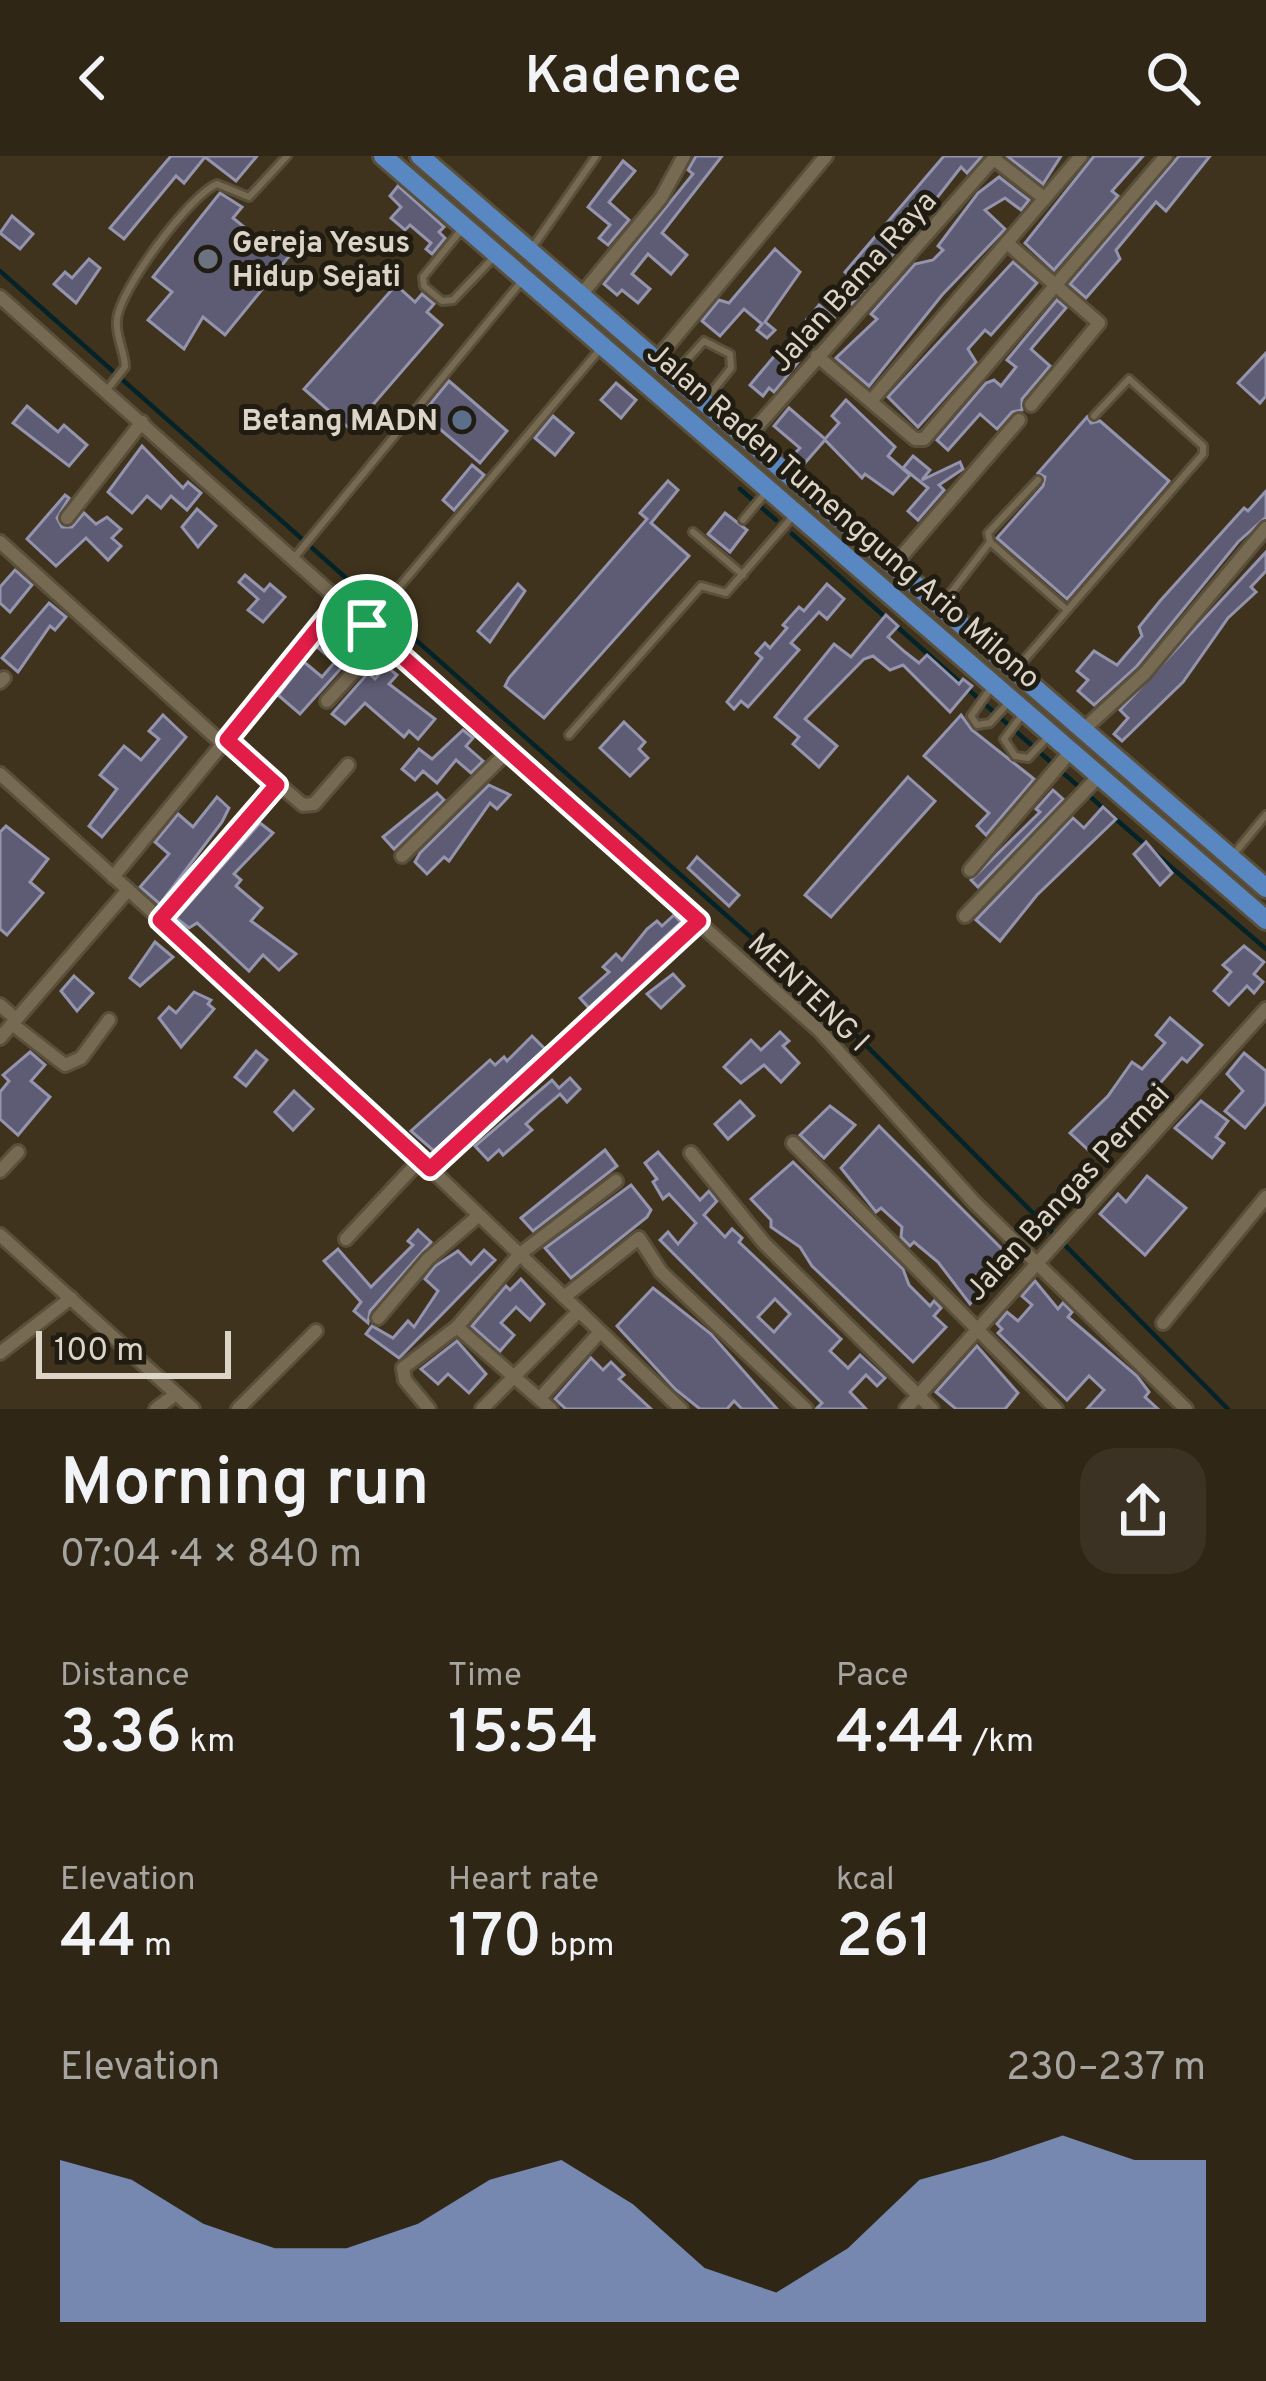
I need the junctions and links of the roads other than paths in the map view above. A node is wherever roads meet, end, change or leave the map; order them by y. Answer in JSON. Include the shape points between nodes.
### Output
{"nodes":[{"id":1,"x":287,"y":156,"type":"edge"},
{"id":2,"x":383,"y":156,"type":"edge"},
{"id":3,"x":420,"y":156,"type":"edge"},
{"id":4,"x":596,"y":156,"type":"edge"},
{"id":5,"x":684,"y":156,"type":"edge"},
{"id":6,"x":826,"y":156,"type":"edge"},
{"id":7,"x":1081,"y":156,"type":"edge"},
{"id":8,"x":1166,"y":156,"type":"edge"},
{"id":9,"x":995,"y":158,"type":"edge"},
{"id":10,"x":1044,"y":198,"type":"junction"},
{"id":11,"x":465,"y":226,"type":"junction"},
{"id":12,"x":1007,"y":243,"type":"junction"},
{"id":13,"x":530,"y":250,"type":"junction"},
{"id":14,"x":497,"y":254,"type":"junction"},
{"id":15,"x":525,"y":278,"type":"junction"},
{"id":16,"x":1055,"y":283,"type":"junction"},
{"id":17,"x":581,"y":295,"type":"junction"},
{"id":18,"x":0,"y":298,"type":"edge"},
{"id":19,"x":603,"y":346,"type":"junction"},
{"id":20,"x":817,"y":356,"type":"junction"},
{"id":21,"x":656,"y":360,"type":"junction"},
{"id":22,"x":674,"y":375,"type":"junction"},
{"id":23,"x":106,"y":391,"type":"junction"},
{"id":24,"x":704,"y":401,"type":"junction"},
{"id":25,"x":872,"y":401,"type":"junction"},
{"id":26,"x":1031,"y":405,"type":"dead end"},
{"id":27,"x":1094,"y":416,"type":"dead end"},
{"id":28,"x":1018,"y":420,"type":"dead end"},
{"id":29,"x":142,"y":422,"type":"junction"},
{"id":30,"x":747,"y":438,"type":"junction"},
{"id":31,"x":1038,"y":480,"type":"dead end"},
{"id":32,"x":769,"y":488,"type":"junction"},
{"id":33,"x":796,"y":512,"type":"junction"},
{"id":34,"x":67,"y":518,"type":"dead end"},
{"id":35,"x":742,"y":520,"type":"dead end"},
{"id":36,"x":1266,"y":528,"type":"edge"},
{"id":37,"x":693,"y":532,"type":"dead end"},
{"id":38,"x":0,"y":542,"type":"edge"},
{"id":39,"x":990,"y":542,"type":"junction"},
{"id":40,"x":297,"y":553,"type":"junction"},
{"id":41,"x":894,"y":565,"type":"junction"},
{"id":42,"x":743,"y":575,"type":"junction"},
{"id":43,"x":340,"y":601,"type":"junction"},
{"id":44,"x":940,"y":606,"type":"junction"},
{"id":45,"x":1067,"y":610,"type":"junction"},
{"id":46,"x":372,"y":620,"type":"junction"},
{"id":47,"x":925,"y":624,"type":"junction"},
{"id":48,"x":383,"y":640,"type":"junction"},
{"id":49,"x":1016,"y":670,"type":"junction"},
{"id":50,"x":994,"y":684,"type":"junction"},
{"id":51,"x":326,"y":701,"type":"dead end"},
{"id":52,"x":1018,"y":705,"type":"junction"},
{"id":53,"x":1084,"y":729,"type":"junction"},
{"id":54,"x":1051,"y":734,"type":"junction"},
{"id":55,"x":569,"y":735,"type":"dead end"},
{"id":56,"x":225,"y":742,"type":"junction"},
{"id":57,"x":508,"y":751,"type":"junction"},
{"id":58,"x":1071,"y":752,"type":"junction"},
{"id":59,"x":348,"y":765,"type":"dead end"},
{"id":60,"x":0,"y":774,"type":"edge"},
{"id":61,"x":1099,"y":776,"type":"junction"},
{"id":62,"x":277,"y":785,"type":"junction"},
{"id":63,"x":1266,"y":815,"type":"edge"},
{"id":64,"x":402,"y":856,"type":"dead end"},
{"id":65,"x":1231,"y":857,"type":"junction"},
{"id":66,"x":970,"y":870,"type":"dead end"},
{"id":67,"x":113,"y":877,"type":"junction"},
{"id":68,"x":1266,"y":888,"type":"edge"},
{"id":69,"x":128,"y":890,"type":"junction"},
{"id":70,"x":965,"y":916,"type":"dead end"},
{"id":71,"x":160,"y":920,"type":"junction"},
{"id":72,"x":1266,"y":920,"type":"edge"},
{"id":73,"x":699,"y":921,"type":"junction"},
{"id":74,"x":0,"y":1005,"type":"edge"},
{"id":75,"x":1266,"y":1009,"type":"edge"},
{"id":76,"x":109,"y":1020,"type":"dead end"},
{"id":77,"x":14,"y":1022,"type":"junction"},
{"id":78,"x":0,"y":1038,"type":"edge"},
{"id":79,"x":793,"y":1144,"type":"dead end"},
{"id":80,"x":18,"y":1152,"type":"dead end"},
{"id":81,"x":691,"y":1153,"type":"dead end"},
{"id":82,"x":425,"y":1164,"type":"junction"},
{"id":83,"x":0,"y":1171,"type":"edge"},
{"id":84,"x":616,"y":1181,"type":"dead end"},
{"id":85,"x":1266,"y":1197,"type":"edge"},
{"id":86,"x":478,"y":1216,"type":"junction"},
{"id":87,"x":0,"y":1235,"type":"edge"},
{"id":88,"x":346,"y":1239,"type":"dead end"},
{"id":89,"x":520,"y":1254,"type":"junction"},
{"id":90,"x":1037,"y":1259,"type":"junction"},
{"id":91,"x":564,"y":1297,"type":"junction"},
{"id":92,"x":70,"y":1298,"type":"junction"},
{"id":93,"x":579,"y":1311,"type":"junction"},
{"id":94,"x":378,"y":1318,"type":"dead end"},
{"id":95,"x":1163,"y":1323,"type":"dead end"},
{"id":96,"x":977,"y":1325,"type":"junction"},
{"id":97,"x":457,"y":1327,"type":"junction"},
{"id":98,"x":316,"y":1331,"type":"dead end"},
{"id":99,"x":600,"y":1332,"type":"junction"},
{"id":100,"x":0,"y":1353,"type":"edge"},
{"id":101,"x":517,"y":1373,"type":"junction"},
{"id":102,"x":176,"y":1394,"type":"junction"},
{"id":103,"x":918,"y":1394,"type":"junction"},
{"id":104,"x":539,"y":1398,"type":"junction"},
{"id":105,"x":156,"y":1409,"type":"edge"},
{"id":106,"x":193,"y":1409,"type":"edge"},
{"id":107,"x":238,"y":1409,"type":"edge"},
{"id":108,"x":429,"y":1409,"type":"edge"},
{"id":109,"x":482,"y":1409,"type":"edge"},
{"id":110,"x":551,"y":1409,"type":"edge"},
{"id":111,"x":681,"y":1409,"type":"edge"},
{"id":112,"x":806,"y":1409,"type":"edge"},
{"id":113,"x":906,"y":1409,"type":"edge"},
{"id":114,"x":932,"y":1409,"type":"edge"},
{"id":115,"x":1056,"y":1409,"type":"edge"},
{"id":116,"x":1186,"y":1409,"type":"edge"}],
"edges":[{"from":1,"to":23,"type":"lane","via":[[249,197],[218,184],[173,226],[124,297],[117,320],[124,367]]},
{"from":2,"to":11,"type":"highway","name":"Jalan Raden Tumenggung Ario Milono"},
{"from":3,"to":13,"type":"highway","name":"Jalan Raden Tumenggung Ario Milono"},
{"from":4,"to":13,"type":"lane"},
{"from":5,"to":17,"type":"street"},
{"from":6,"to":21,"type":"street"},
{"from":7,"to":10,"type":"street"},
{"from":8,"to":16,"type":"street"},
{"from":9,"to":10,"type":"street"},
{"from":9,"to":20,"type":"street","name":"Jalan Bama Raya"},
{"from":10,"to":12,"type":"street"},
{"from":11,"to":14,"type":"highway","name":"Jalan Raden Tumenggung Ario Milono"},
{"from":11,"to":14,"type":"lane","via":[[424,286],[448,302]]},
{"from":12,"to":16,"type":"street"},
{"from":12,"to":25,"type":"street"},
{"from":13,"to":17,"type":"highway","name":"Jalan Raden Tumenggung Ario Milono"},
{"from":14,"to":15,"type":"highway","name":"Jalan Raden Tumenggung Ario Milono"},
{"from":15,"to":19,"type":"highway","name":"Jalan Raden Tumenggung Ario Milono"},
{"from":15,"to":40,"type":"lane"},
{"from":16,"to":25,"type":"street","via":[[924,440]]},
{"from":16,"to":26,"type":"street","via":[[1099,323]]},
{"from":17,"to":21,"type":"highway","name":"Jalan Raden Tumenggung Ario Milono"},
{"from":18,"to":23,"type":"street","name":"MENTENG I"},
{"from":19,"to":32,"type":"highway","name":"Jalan Raden Tumenggung Ario Milono"},
{"from":19,"to":46,"type":"lane"},
{"from":20,"to":25,"type":"street"},
{"from":20,"to":30,"type":"street","name":"Jalan Bama Raya"},
{"from":21,"to":22,"type":"highway","name":"Jalan Raden Tumenggung Ario Milono"},
{"from":22,"to":24,"type":"highway","name":"Jalan Raden Tumenggung Ario Milono"},
{"from":22,"to":24,"type":"lane","via":[[704,341],[730,354],[730,368]]},
{"from":23,"to":29,"type":"street","name":"MENTENG I"},
{"from":24,"to":30,"type":"highway","name":"Jalan Raden Tumenggung Ario Milono"},
{"from":27,"to":45,"type":"lane","via":[[1129,379],[1204,449]]},
{"from":28,"to":41,"type":"street"},
{"from":29,"to":34,"type":"street"},
{"from":29,"to":40,"type":"street","name":"MENTENG I"},
{"from":30,"to":41,"type":"highway","name":"Jalan Raden Tumenggung Ario Milono"},
{"from":31,"to":39,"type":"lane","via":[[988,533]]},
{"from":32,"to":33,"type":"highway","name":"Jalan Raden Tumenggung Ario Milono"},
{"from":32,"to":35,"type":"lane"},
{"from":33,"to":42,"type":"lane"},
{"from":33,"to":47,"type":"highway","name":"Jalan Raden Tumenggung Ario Milono"},
{"from":36,"to":53,"type":"street","via":[[1144,673]]},
{"from":37,"to":42,"type":"lane"},
{"from":38,"to":56,"type":"street"},
{"from":39,"to":44,"type":"lane"},
{"from":39,"to":45,"type":"lane"},
{"from":40,"to":43,"type":"street","name":"MENTENG I"},
{"from":41,"to":44,"type":"highway","name":"Jalan Raden Tumenggung Ario Milono"},
{"from":42,"to":55,"type":"lane","via":[[727,593],[701,586]]},
{"from":43,"to":46,"type":"street","name":"MENTENG I"},
{"from":43,"to":56,"type":"street"},
{"from":44,"to":47,"type":"highway"},
{"from":44,"to":49,"type":"highway","name":"Jalan Raden Tumenggung Ario Milono"},
{"from":45,"to":49,"type":"lane"},
{"from":46,"to":48,"type":"street","name":"MENTENG I"},
{"from":47,"to":50,"type":"highway","name":"Jalan Raden Tumenggung Ario Milono"},
{"from":48,"to":51,"type":"street"},
{"from":48,"to":57,"type":"street","name":"MENTENG I"},
{"from":49,"to":53,"type":"highway","name":"Jalan Raden Tumenggung Ario Milono"},
{"from":50,"to":52,"type":"highway","name":"Jalan Raden Tumenggung Ario Milono"},
{"from":50,"to":52,"type":"lane","via":[[972,721],[982,727]]},
{"from":52,"to":54,"type":"highway","name":"Jalan Raden Tumenggung Ario Milono"},
{"from":52,"to":54,"type":"lane","via":[[1005,747],[1024,760]]},
{"from":53,"to":65,"type":"highway","name":"Jalan Raden Tumenggung Ario Milono"},
{"from":54,"to":58,"type":"highway","name":"Jalan Raden Tumenggung Ario Milono"},
{"from":56,"to":62,"type":"street"},
{"from":56,"to":67,"type":"street"},
{"from":57,"to":64,"type":"street"},
{"from":57,"to":73,"type":"street","name":"MENTENG I"},
{"from":58,"to":61,"type":"highway","name":"Jalan Raden Tumenggung Ario Milono"},
{"from":58,"to":66,"type":"street"},
{"from":59,"to":62,"type":"street","via":[[309,806]]},
{"from":60,"to":67,"type":"street"},
{"from":61,"to":70,"type":"street"},
{"from":61,"to":72,"type":"highway","name":"Jalan Raden Tumenggung Ario Milono"},
{"from":62,"to":71,"type":"street"},
{"from":63,"to":65,"type":"lane"},
{"from":65,"to":68,"type":"highway","name":"Jalan Raden Tumenggung Ario Milono"},
{"from":67,"to":69,"type":"street"},
{"from":69,"to":71,"type":"street"},
{"from":69,"to":77,"type":"street"},
{"from":71,"to":82,"type":"street"},
{"from":73,"to":82,"type":"street"},
{"from":73,"to":90,"type":"street","name":"MENTENG I","via":[[844,1055],[903,1128]]},
{"from":74,"to":77,"type":"street"},
{"from":75,"to":90,"type":"street","name":"Jalan Bangas Permai"},
{"from":76,"to":77,"type":"street","via":[[81,1058],[65,1065]]},
{"from":77,"to":78,"type":"street"},
{"from":79,"to":96,"type":"street"},
{"from":80,"to":83,"type":"street"},
{"from":81,"to":103,"type":"street","via":[[764,1244]]},
{"from":82,"to":86,"type":"street"},
{"from":82,"to":88,"type":"street"},
{"from":84,"to":89,"type":"street"},
{"from":85,"to":95,"type":"street"},
{"from":86,"to":89,"type":"street"},
{"from":86,"to":94,"type":"street"},
{"from":87,"to":92,"type":"street"},
{"from":89,"to":91,"type":"street"},
{"from":89,"to":97,"type":"street"},
{"from":90,"to":96,"type":"street","name":"Jalan Bangas Permai"},
{"from":90,"to":116,"type":"street","name":"MENTENG I"},
{"from":91,"to":93,"type":"street"},
{"from":91,"to":112,"type":"street","via":[[640,1238],[661,1272]]},
{"from":92,"to":100,"type":"street"},
{"from":92,"to":102,"type":"street"},
{"from":93,"to":99,"type":"street"},
{"from":93,"to":101,"type":"street"},
{"from":96,"to":103,"type":"street","name":"Jalan Bangas Permai"},
{"from":96,"to":115,"type":"street"},
{"from":97,"to":101,"type":"street"},
{"from":97,"to":108,"type":"street","via":[[403,1368]]},
{"from":98,"to":107,"type":"street"},
{"from":99,"to":104,"type":"street"},
{"from":99,"to":111,"type":"street"},
{"from":101,"to":104,"type":"street"},
{"from":101,"to":109,"type":"street"},
{"from":102,"to":105,"type":"street"},
{"from":102,"to":106,"type":"street"},
{"from":103,"to":113,"type":"street","name":"Jalan Bangas Permai"},
{"from":103,"to":114,"type":"street"},
{"from":104,"to":110,"type":"street"}]}
